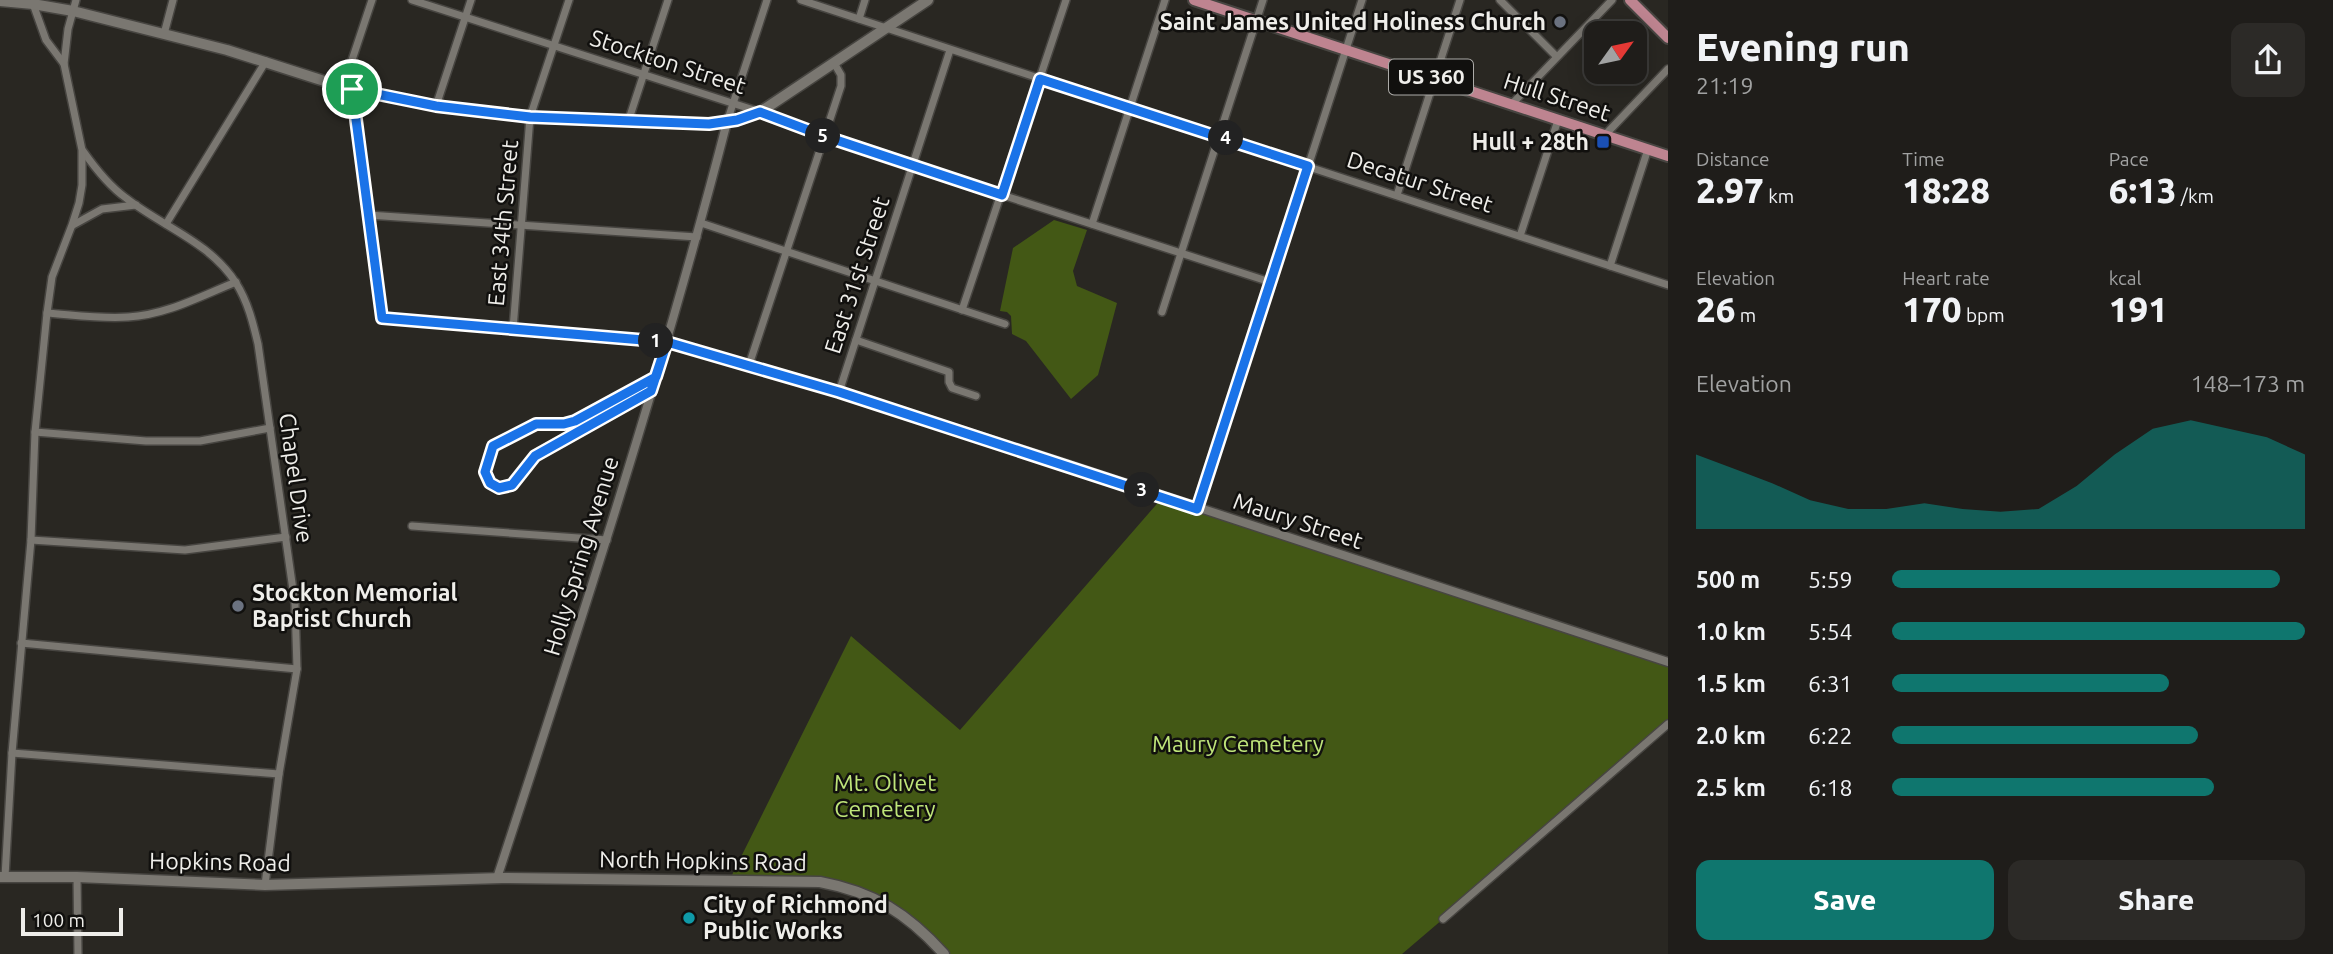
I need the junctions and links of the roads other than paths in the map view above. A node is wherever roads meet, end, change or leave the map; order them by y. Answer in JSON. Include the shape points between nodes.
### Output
{"nodes":[{"id":1,"x":76,"y":0,"type":"edge"},
{"id":2,"x":173,"y":0,"type":"edge"},
{"id":3,"x":372,"y":0,"type":"edge"},
{"id":4,"x":412,"y":0,"type":"edge"},
{"id":5,"x":471,"y":0,"type":"edge"},
{"id":6,"x":569,"y":0,"type":"edge"},
{"id":7,"x":668,"y":0,"type":"edge"},
{"id":8,"x":766,"y":0,"type":"edge"},
{"id":9,"x":801,"y":0,"type":"edge"},
{"id":10,"x":865,"y":0,"type":"edge"},
{"id":11,"x":928,"y":0,"type":"edge"},
{"id":12,"x":1066,"y":0,"type":"edge"},
{"id":13,"x":1165,"y":0,"type":"edge"},
{"id":14,"x":1194,"y":0,"type":"edge"},
{"id":15,"x":1263,"y":0,"type":"edge"},
{"id":16,"x":1362,"y":0,"type":"edge"},
{"id":17,"x":1460,"y":0,"type":"edge"},
{"id":18,"x":1500,"y":0,"type":"edge"},
{"id":19,"x":1612,"y":0,"type":"edge"},
{"id":20,"x":1630,"y":0,"type":"edge"},
{"id":21,"x":0,"y":1,"type":"edge"},
{"id":22,"x":33,"y":2,"type":"edge"},
{"id":23,"x":73,"y":11,"type":"junction"},
{"id":24,"x":465,"y":18,"type":"junction"},
{"id":25,"x":859,"y":19,"type":"junction"},
{"id":26,"x":1256,"y":20,"type":"junction"},
{"id":27,"x":887,"y":28,"type":"junction"},
{"id":28,"x":164,"y":34,"type":"junction"},
{"id":29,"x":1668,"y":38,"type":"edge"},
{"id":30,"x":554,"y":46,"type":"junction"},
{"id":31,"x":950,"y":50,"type":"junction"},
{"id":32,"x":1345,"y":50,"type":"junction"},
{"id":33,"x":1556,"y":56,"type":"junction"},
{"id":34,"x":266,"y":61,"type":"junction"},
{"id":35,"x":834,"y":63,"type":"junction"},
{"id":36,"x":64,"y":64,"type":"junction"},
{"id":37,"x":1668,"y":69,"type":"edge"},
{"id":38,"x":643,"y":76,"type":"junction"},
{"id":39,"x":1435,"y":78,"type":"junction"},
{"id":40,"x":1040,"y":79,"type":"junction"},
{"id":41,"x":348,"y":88,"type":"junction"},
{"id":42,"x":733,"y":104,"type":"junction"},
{"id":43,"x":1511,"y":105,"type":"junction"},
{"id":44,"x":436,"y":106,"type":"junction"},
{"id":45,"x":1130,"y":108,"type":"junction"},
{"id":46,"x":760,"y":112,"type":"junction"},
{"id":47,"x":530,"y":117,"type":"junction"},
{"id":48,"x":1558,"y":120,"type":"junction"},
{"id":49,"x":628,"y":122,"type":"junction"},
{"id":50,"x":727,"y":122,"type":"junction"},
{"id":51,"x":1605,"y":135,"type":"junction"},
{"id":52,"x":824,"y":136,"type":"junction"},
{"id":53,"x":1220,"y":136,"type":"junction"},
{"id":54,"x":1648,"y":149,"type":"junction"},
{"id":55,"x":82,"y":150,"type":"junction"},
{"id":56,"x":1668,"y":156,"type":"edge"},
{"id":57,"x":913,"y":166,"type":"junction"},
{"id":58,"x":1308,"y":166,"type":"junction"},
{"id":59,"x":1002,"y":195,"type":"junction"},
{"id":60,"x":1397,"y":195,"type":"junction"},
{"id":61,"x":136,"y":205,"type":"junction"},
{"id":62,"x":369,"y":215,"type":"junction"},
{"id":63,"x":701,"y":223,"type":"junction"},
{"id":64,"x":166,"y":224,"type":"junction"},
{"id":65,"x":1092,"y":224,"type":"junction"},
{"id":66,"x":72,"y":225,"type":"junction"},
{"id":67,"x":522,"y":225,"type":"junction"},
{"id":68,"x":1520,"y":236,"type":"junction"},
{"id":69,"x":697,"y":237,"type":"junction"},
{"id":70,"x":787,"y":252,"type":"junction"},
{"id":71,"x":1182,"y":253,"type":"junction"},
{"id":72,"x":1610,"y":266,"type":"junction"},
{"id":73,"x":236,"y":282,"type":"junction"},
{"id":74,"x":875,"y":282,"type":"junction"},
{"id":75,"x":1270,"y":282,"type":"junction"},
{"id":76,"x":1668,"y":285,"type":"edge"},
{"id":77,"x":962,"y":310,"type":"junction"},
{"id":78,"x":1162,"y":312,"type":"dead end"},
{"id":79,"x":47,"y":313,"type":"junction"},
{"id":80,"x":1005,"y":324,"type":"dead end"},
{"id":81,"x":513,"y":328,"type":"junction"},
{"id":82,"x":856,"y":340,"type":"junction"},
{"id":83,"x":667,"y":342,"type":"junction"},
{"id":84,"x":750,"y":365,"type":"junction"},
{"id":85,"x":656,"y":377,"type":"junction"},
{"id":86,"x":651,"y":391,"type":"junction"},
{"id":87,"x":839,"y":392,"type":"junction"},
{"id":88,"x":976,"y":396,"type":"dead end"},
{"id":89,"x":270,"y":428,"type":"junction"},
{"id":90,"x":35,"y":432,"type":"junction"},
{"id":91,"x":1197,"y":509,"type":"junction"},
{"id":92,"x":412,"y":526,"type":"dead end"},
{"id":93,"x":286,"y":537,"type":"junction"},
{"id":94,"x":31,"y":540,"type":"junction"},
{"id":95,"x":607,"y":540,"type":"junction"},
{"id":96,"x":21,"y":643,"type":"junction"},
{"id":97,"x":1668,"y":662,"type":"edge"},
{"id":98,"x":297,"y":669,"type":"junction"},
{"id":99,"x":1668,"y":724,"type":"edge"},
{"id":100,"x":12,"y":753,"type":"junction"},
{"id":101,"x":279,"y":774,"type":"junction"},
{"id":102,"x":2,"y":877,"type":"edge"},
{"id":103,"x":76,"y":877,"type":"junction"},
{"id":104,"x":497,"y":878,"type":"junction"},
{"id":105,"x":439,"y":880,"type":"joint"},
{"id":106,"x":265,"y":885,"type":"junction"},
{"id":107,"x":1443,"y":919,"type":"dead end"},
{"id":108,"x":78,"y":954,"type":"edge"},
{"id":109,"x":944,"y":954,"type":"edge"}],
"edges":[{"from":1,"to":23,"type":"street"},
{"from":2,"to":28,"type":"street"},
{"from":3,"to":41,"type":"street"},
{"from":4,"to":24,"type":"street","name":"Stockton Street"},
{"from":5,"to":24,"type":"street"},
{"from":6,"to":30,"type":"street","name":"East 34th Street"},
{"from":7,"to":38,"type":"street"},
{"from":8,"to":42,"type":"street"},
{"from":9,"to":25,"type":"street","name":"Decatur Street"},
{"from":10,"to":25,"type":"street"},
{"from":11,"to":27,"type":"main road"},
{"from":12,"to":40,"type":"street"},
{"from":13,"to":45,"type":"street"},
{"from":14,"to":26,"type":"main road","name":"Hull Street","number":"US 360"},
{"from":15,"to":26,"type":"street"},
{"from":16,"to":32,"type":"street"},
{"from":17,"to":39,"type":"street"},
{"from":18,"to":33,"type":"street"},
{"from":19,"to":33,"type":"street"},
{"from":20,"to":29,"type":"main road"},
{"from":21,"to":22,"type":"main road"},
{"from":22,"to":23,"type":"main road"},
{"from":22,"to":36,"type":"street","via":[[46,40]]},
{"from":23,"to":28,"type":"main road"},
{"from":23,"to":36,"type":"street"},
{"from":24,"to":30,"type":"street","name":"Stockton Street"},
{"from":24,"to":44,"type":"street"},
{"from":25,"to":27,"type":"street","name":"Decatur Street"},
{"from":26,"to":32,"type":"main road","name":"Hull Street","number":"US 360"},
{"from":26,"to":53,"type":"street"},
{"from":27,"to":31,"type":"street","name":"Decatur Street"},
{"from":27,"to":35,"type":"main road"},
{"from":28,"to":34,"type":"main road"},
{"from":30,"to":38,"type":"street","name":"Stockton Street"},
{"from":30,"to":47,"type":"street","name":"East 34th Street"},
{"from":31,"to":40,"type":"street","name":"Decatur Street"},
{"from":31,"to":57,"type":"street","name":"East 31st Street"},
{"from":32,"to":39,"type":"main road","name":"Hull Street","number":"US 360"},
{"from":32,"to":58,"type":"street"},
{"from":33,"to":43,"type":"street"},
{"from":34,"to":41,"type":"main road"},
{"from":34,"to":64,"type":"street"},
{"from":35,"to":46,"type":"main road"},
{"from":35,"to":52,"type":"street","via":[[841,86]]},
{"from":36,"to":55,"type":"street"},
{"from":37,"to":51,"type":"street"},
{"from":38,"to":42,"type":"street","name":"Stockton Street"},
{"from":38,"to":49,"type":"street"},
{"from":39,"to":43,"type":"main road","name":"Hull Street","number":"US 360"},
{"from":39,"to":60,"type":"street"},
{"from":40,"to":45,"type":"street","name":"Decatur Street"},
{"from":40,"to":59,"type":"street"},
{"from":41,"to":44,"type":"main road"},
{"from":41,"to":62,"type":"street"},
{"from":42,"to":46,"type":"street","name":"Stockton Street"},
{"from":42,"to":50,"type":"street"},
{"from":43,"to":48,"type":"main road","name":"Hull Street","number":"US 360"},
{"from":44,"to":47,"type":"main road"},
{"from":45,"to":53,"type":"street","name":"Decatur Street"},
{"from":45,"to":65,"type":"street"},
{"from":46,"to":50,"type":"main road"},
{"from":46,"to":52,"type":"street","name":"Stockton Street"},
{"from":47,"to":49,"type":"main road"},
{"from":47,"to":67,"type":"street","name":"East 34th Street"},
{"from":48,"to":51,"type":"main road","name":"Hull Street","number":"US 360"},
{"from":48,"to":68,"type":"street"},
{"from":49,"to":50,"type":"main road"},
{"from":50,"to":63,"type":"street","name":"Holly Spring Avenue"},
{"from":51,"to":54,"type":"main road","name":"Hull Street","number":"US 360"},
{"from":52,"to":57,"type":"street","name":"Stockton Street"},
{"from":52,"to":70,"type":"street"},
{"from":53,"to":58,"type":"street","name":"Decatur Street"},
{"from":53,"to":71,"type":"street"},
{"from":54,"to":56,"type":"main road","name":"Hull Street","number":"US 360"},
{"from":54,"to":72,"type":"street"},
{"from":55,"to":61,"type":"street","name":"Chapel Drive"},
{"from":55,"to":66,"type":"street","via":[[82,185]]},
{"from":57,"to":59,"type":"street","name":"Stockton Street"},
{"from":57,"to":74,"type":"street","name":"East 31st Street"},
{"from":58,"to":60,"type":"street","name":"Decatur Street"},
{"from":58,"to":75,"type":"street"},
{"from":59,"to":65,"type":"street","name":"Stockton Street"},
{"from":59,"to":77,"type":"street"},
{"from":60,"to":68,"type":"street","name":"Decatur Street"},
{"from":61,"to":64,"type":"street","name":"Chapel Drive"},
{"from":61,"to":66,"type":"street","via":[[102,209]]},
{"from":62,"to":67,"type":"street"},
{"from":62,"to":81,"type":"street","name":"Maury Street","via":[[382,318]]},
{"from":63,"to":69,"type":"street","name":"Holly Spring Avenue"},
{"from":63,"to":70,"type":"street"},
{"from":64,"to":73,"type":"street","name":"Chapel Drive","via":[[208,252]]},
{"from":65,"to":71,"type":"street","name":"Stockton Street"},
{"from":66,"to":79,"type":"street","via":[[52,277]]},
{"from":67,"to":69,"type":"street"},
{"from":67,"to":81,"type":"street","name":"East 34th Street"},
{"from":68,"to":72,"type":"street","name":"Decatur Street"},
{"from":69,"to":83,"type":"street","name":"Holly Spring Avenue"},
{"from":70,"to":74,"type":"street"},
{"from":70,"to":84,"type":"street"},
{"from":71,"to":75,"type":"street","name":"Stockton Street"},
{"from":71,"to":78,"type":"street"},
{"from":72,"to":76,"type":"street","name":"Decatur Street"},
{"from":73,"to":79,"type":"street","via":[[143,315],[111,318]]},
{"from":73,"to":89,"type":"street","name":"Chapel Drive","via":[[258,344]]},
{"from":74,"to":77,"type":"street"},
{"from":74,"to":82,"type":"street","name":"East 31st Street"},
{"from":75,"to":91,"type":"street"},
{"from":77,"to":80,"type":"street"},
{"from":79,"to":90,"type":"street"},
{"from":81,"to":83,"type":"street","name":"Maury Street"},
{"from":82,"to":87,"type":"street","name":"East 31st Street"},
{"from":82,"to":88,"type":"street","via":[[949,372],[952,388]]},
{"from":83,"to":84,"type":"street","name":"Maury Street"},
{"from":83,"to":85,"type":"street","name":"Holly Spring Avenue"},
{"from":84,"to":87,"type":"street","name":"Maury Street"},
{"from":85,"to":86,"type":"street","name":"Holly Spring Avenue"},
{"from":85,"to":86,"type":"street","via":[[575,421],[536,424],[497,443],[491,450],[487,478],[499,488],[509,487],[535,456]]},
{"from":86,"to":95,"type":"street","name":"Holly Spring Avenue"},
{"from":87,"to":91,"type":"street","name":"Maury Street"},
{"from":89,"to":90,"type":"street","via":[[200,441]]},
{"from":89,"to":93,"type":"street","name":"Chapel Drive"},
{"from":90,"to":94,"type":"street"},
{"from":91,"to":97,"type":"street","name":"Maury Street"},
{"from":92,"to":95,"type":"street"},
{"from":93,"to":94,"type":"street","via":[[185,550]]},
{"from":93,"to":98,"type":"street","name":"Chapel Drive"},
{"from":94,"to":96,"type":"street"},
{"from":95,"to":104,"type":"street","name":"Holly Spring Avenue"},
{"from":96,"to":98,"type":"street"},
{"from":96,"to":100,"type":"street"},
{"from":98,"to":101,"type":"street","name":"Chapel Drive"},
{"from":99,"to":107,"type":"street"},
{"from":100,"to":101,"type":"street"},
{"from":100,"to":102,"type":"street"},
{"from":101,"to":106,"type":"street","name":"Chapel Drive"},
{"from":102,"to":103,"type":"main road","name":"Hopkins Road"},
{"from":103,"to":106,"type":"main road","name":"Hopkins Road"},
{"from":103,"to":108,"type":"street"},
{"from":104,"to":105,"type":"main road","name":"North Hopkins Road"},
{"from":104,"to":109,"type":"main road","name":"North Hopkins Road","via":[[820,882],[853,889],[886,904]]},
{"from":105,"to":106,"type":"main road","name":"Hopkins Road"}]}
